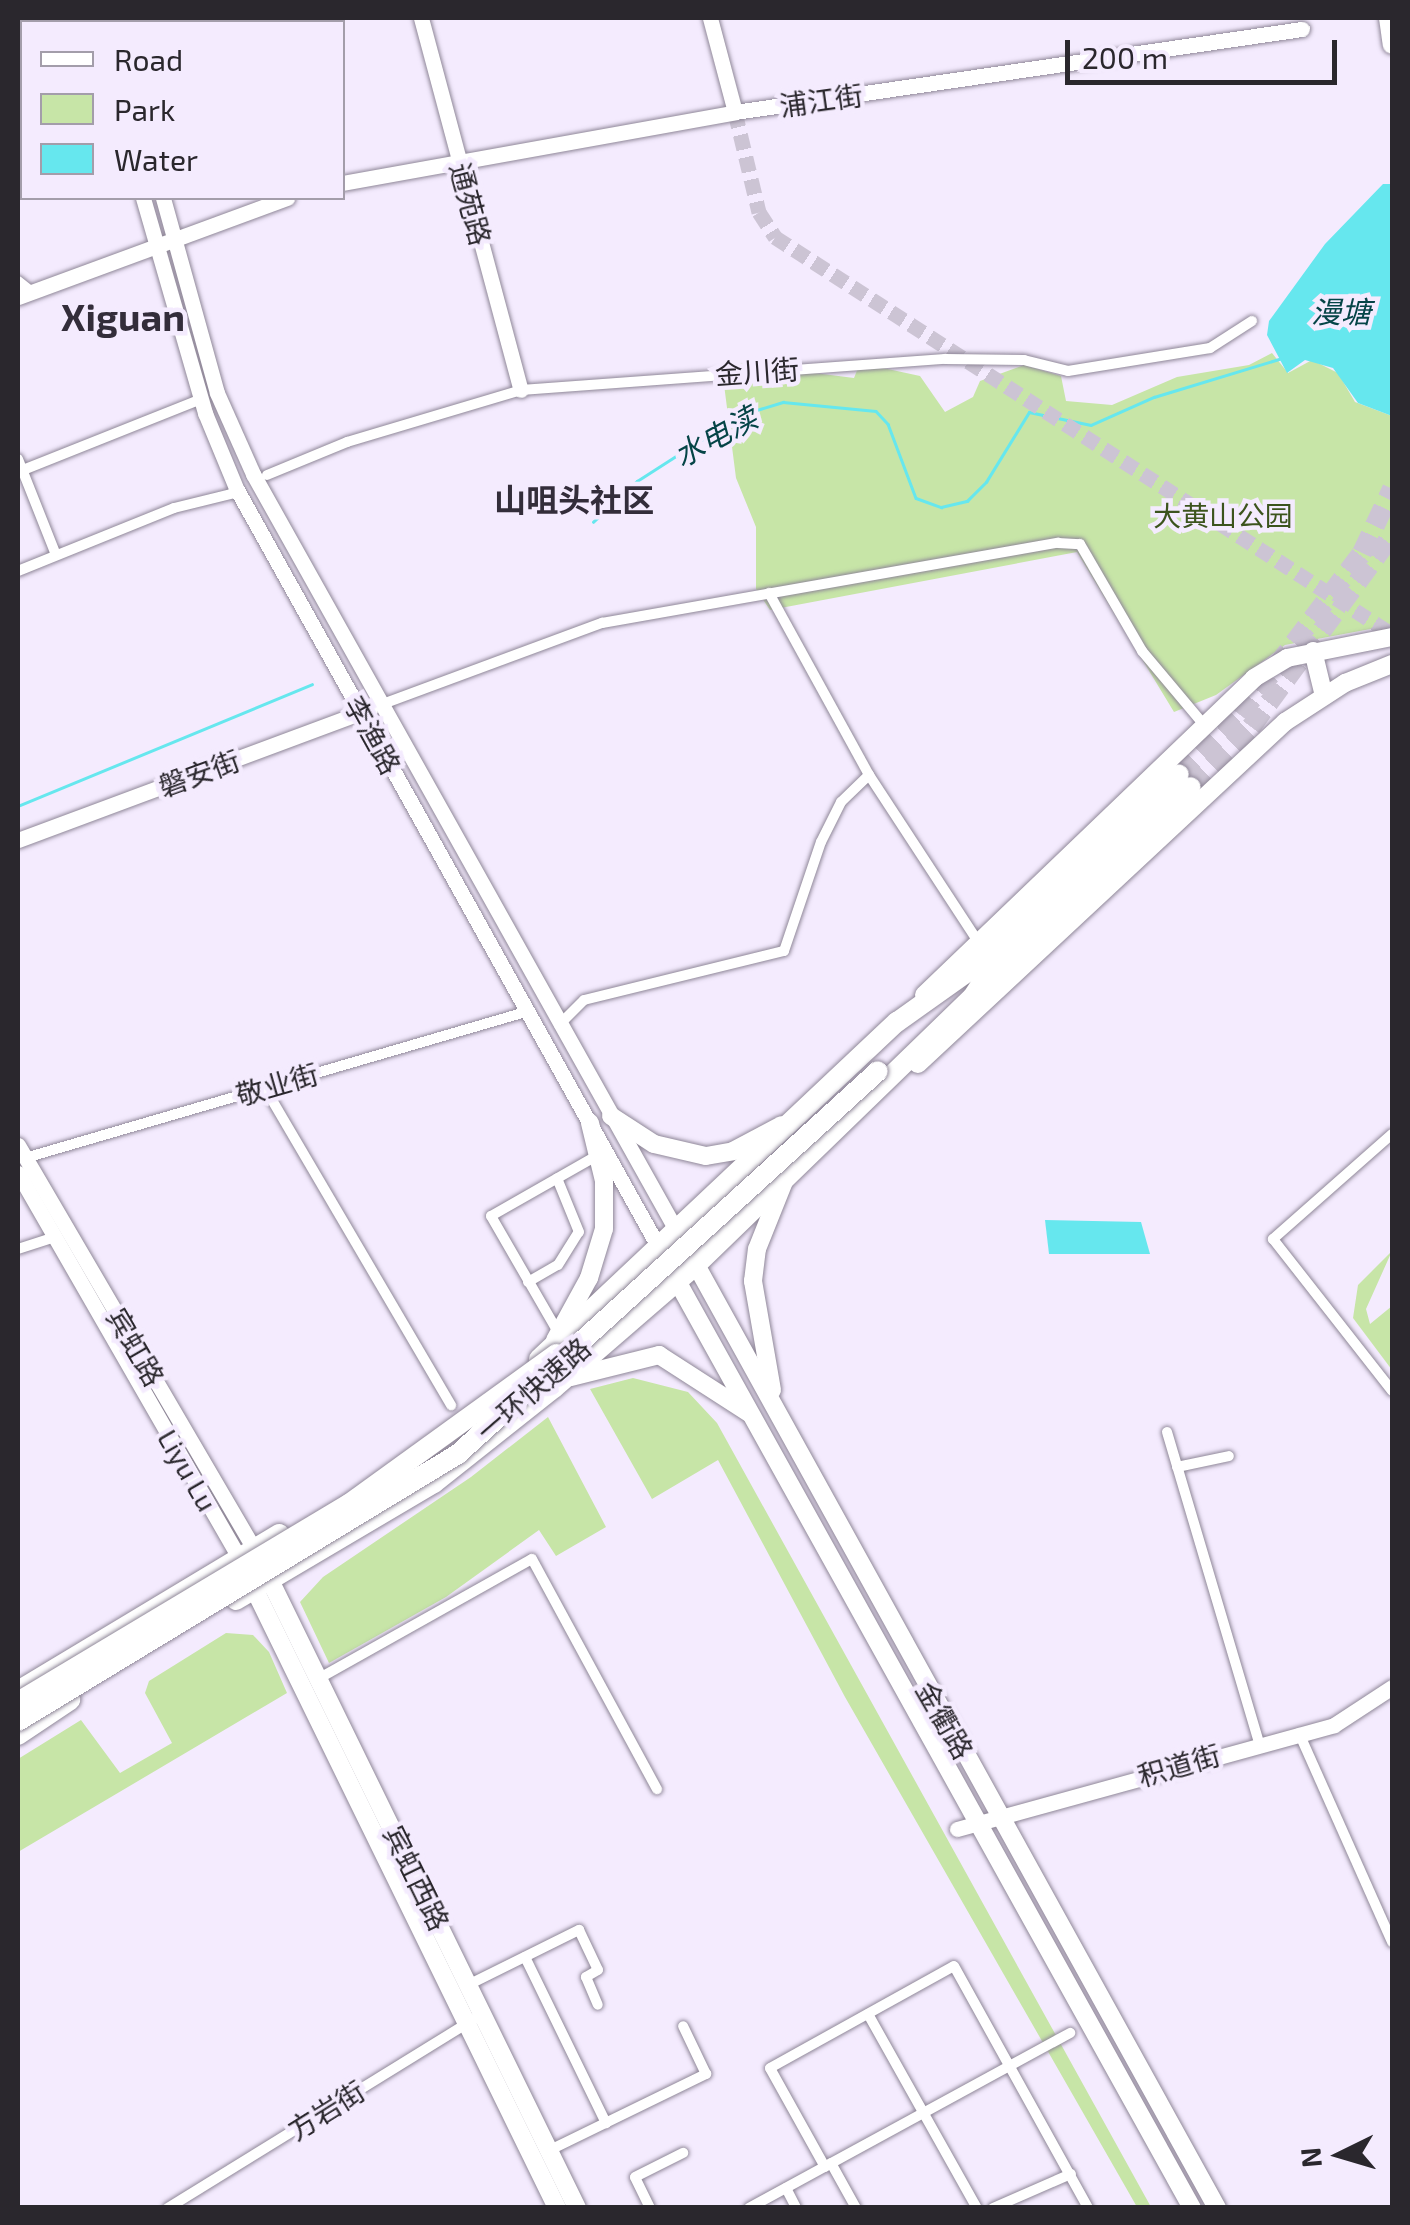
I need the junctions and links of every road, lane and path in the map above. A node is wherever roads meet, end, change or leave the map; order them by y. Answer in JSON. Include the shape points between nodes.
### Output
{"nodes":[{"id":1,"x":421,"y":18,"type":"edge"},
{"id":2,"x":710,"y":18,"type":"edge"},
{"id":3,"x":1388,"y":18,"type":"edge"},
{"id":4,"x":1302,"y":29,"type":"dead end"},
{"id":5,"x":1392,"y":46,"type":"edge"},
{"id":6,"x":735,"y":112,"type":"junction"},
{"id":7,"x":460,"y":161,"type":"junction"},
{"id":8,"x":345,"y":182,"type":"edge"},
{"id":9,"x":145,"y":200,"type":"edge"},
{"id":10,"x":164,"y":200,"type":"edge"},
{"id":11,"x":281,"y":200,"type":"edge"},
{"id":12,"x":173,"y":237,"type":"junction"},
{"id":13,"x":156,"y":244,"type":"junction"},
{"id":14,"x":22,"y":290,"type":"edge"},
{"id":15,"x":1252,"y":322,"type":"dead end"},
{"id":16,"x":521,"y":390,"type":"junction"},
{"id":17,"x":201,"y":398,"type":"junction"},
{"id":18,"x":19,"y":467,"type":"edge"},
{"id":19,"x":267,"y":475,"type":"dead end"},
{"id":20,"x":239,"y":492,"type":"junction"},
{"id":21,"x":56,"y":555,"type":"junction"},
{"id":22,"x":18,"y":571,"type":"edge"},
{"id":23,"x":769,"y":592,"type":"junction"},
{"id":24,"x":1392,"y":637,"type":"edge"},
{"id":25,"x":1313,"y":651,"type":"junction"},
{"id":26,"x":1392,"y":664,"type":"edge"},
{"id":27,"x":1324,"y":696,"type":"junction"},
{"id":28,"x":380,"y":705,"type":"junction"},
{"id":29,"x":360,"y":712,"type":"junction"},
{"id":30,"x":1204,"y":725,"type":"junction"},
{"id":31,"x":869,"y":775,"type":"junction"},
{"id":32,"x":1185,"y":781,"type":"tunnel mouth"},
{"id":33,"x":18,"y":840,"type":"edge"},
{"id":34,"x":977,"y":940,"type":"junction"},
{"id":35,"x":983,"y":969,"type":"junction"},
{"id":36,"x":529,"y":1011,"type":"junction"},
{"id":37,"x":897,"y":1022,"type":"junction"},
{"id":38,"x":559,"y":1024,"type":"junction"},
{"id":39,"x":875,"y":1066,"type":"junction"},
{"id":40,"x":265,"y":1088,"type":"junction"},
{"id":41,"x":611,"y":1116,"type":"junction"},
{"id":42,"x":800,"y":1116,"type":"junction"},
{"id":43,"x":590,"y":1123,"type":"joint"},
{"id":44,"x":1392,"y":1134,"type":"edge"},
{"id":45,"x":21,"y":1151,"type":"edge"},
{"id":46,"x":602,"y":1153,"type":"junction"},
{"id":47,"x":18,"y":1174,"type":"edge"},
{"id":48,"x":558,"y":1178,"type":"junction"},
{"id":49,"x":786,"y":1178,"type":"junction"},
{"id":50,"x":676,"y":1230,"type":"junction"},
{"id":51,"x":54,"y":1238,"type":"junction"},
{"id":52,"x":659,"y":1248,"type":"junction"},
{"id":53,"x":18,"y":1250,"type":"edge"},
{"id":54,"x":696,"y":1265,"type":"junction"},
{"id":55,"x":677,"y":1281,"type":"junction"},
{"id":56,"x":528,"y":1282,"type":"junction"},
{"id":57,"x":554,"y":1342,"type":"junction"},
{"id":58,"x":554,"y":1388,"type":"junction"},
{"id":59,"x":1392,"y":1391,"type":"edge"},
{"id":60,"x":451,"y":1405,"type":"dead end"},
{"id":61,"x":752,"y":1415,"type":"junction"},
{"id":62,"x":779,"y":1418,"type":"junction"},
{"id":63,"x":1168,"y":1432,"type":"dead end"},
{"id":64,"x":1230,"y":1456,"type":"dead end"},
{"id":65,"x":1177,"y":1466,"type":"junction"},
{"id":66,"x":246,"y":1554,"type":"junction"},
{"id":67,"x":262,"y":1584,"type":"junction"},
{"id":68,"x":318,"y":1679,"type":"junction"},
{"id":69,"x":1392,"y":1687,"type":"edge"},
{"id":70,"x":18,"y":1691,"type":"edge"},
{"id":71,"x":18,"y":1702,"type":"edge"},
{"id":72,"x":18,"y":1721,"type":"edge"},
{"id":73,"x":1299,"y":1732,"type":"junction"},
{"id":74,"x":18,"y":1735,"type":"edge"},
{"id":75,"x":1259,"y":1743,"type":"junction"},
{"id":76,"x":657,"y":1789,"type":"dead end"},
{"id":77,"x":1000,"y":1816,"type":"junction"},
{"id":78,"x":978,"y":1822,"type":"junction"},
{"id":79,"x":957,"y":1829,"type":"dead end"},
{"id":80,"x":1392,"y":1942,"type":"edge"},
{"id":81,"x":525,"y":1957,"type":"junction"},
{"id":82,"x":470,"y":1984,"type":"junction"},
{"id":83,"x":598,"y":2006,"type":"dead end"},
{"id":84,"x":868,"y":2014,"type":"junction"},
{"id":85,"x":475,"y":2018,"type":"junction"},
{"id":86,"x":683,"y":2026,"type":"dead end"},
{"id":87,"x":1070,"y":2033,"type":"dead end"},
{"id":88,"x":1012,"y":2065,"type":"junction"},
{"id":89,"x":924,"y":2113,"type":"junction"},
{"id":90,"x":606,"y":2123,"type":"junction"},
{"id":91,"x":550,"y":2150,"type":"junction"},
{"id":92,"x":683,"y":2153,"type":"dead end"},
{"id":93,"x":828,"y":2165,"type":"junction"},
{"id":94,"x":1070,"y":2174,"type":"junction"},
{"id":95,"x":786,"y":2188,"type":"junction"},
{"id":96,"x":168,"y":2208,"type":"edge"},
{"id":97,"x":557,"y":2208,"type":"edge"},
{"id":98,"x":578,"y":2208,"type":"edge"},
{"id":99,"x":650,"y":2208,"type":"edge"},
{"id":100,"x":750,"y":2208,"type":"edge"},
{"id":101,"x":796,"y":2208,"type":"edge"},
{"id":102,"x":856,"y":2208,"type":"edge"},
{"id":103,"x":977,"y":2208,"type":"edge"},
{"id":104,"x":994,"y":2208,"type":"edge"},
{"id":105,"x":1088,"y":2208,"type":"edge"},
{"id":106,"x":1192,"y":2208,"type":"edge"},
{"id":107,"x":1217,"y":2208,"type":"edge"}],
"edges":[{"from":1,"to":7,"type":"main road","name":"通苑路"},
{"from":2,"to":6,"type":"main road"},
{"from":3,"to":5,"type":"main road"},
{"from":4,"to":6,"type":"main road","name":"浦江街"},
{"from":6,"to":7,"type":"main road","name":"浦江街"},
{"from":7,"to":8,"type":"main road","name":"浦江街"},
{"from":7,"to":16,"type":"main road","name":"通苑路"},
{"from":9,"to":13,"type":"main road","name":"李渔路"},
{"from":10,"to":12,"type":"main road","name":"李渔路"},
{"from":11,"to":12,"type":"main road"},
{"from":12,"to":13,"type":"main road"},
{"from":12,"to":28,"type":"main road","name":"李渔路","via":[[217,393]]},
{"from":13,"to":14,"type":"main road"},
{"from":13,"to":17,"type":"main road","name":"李渔路"},
{"from":15,"to":16,"type":"street","name":"金川街","via":[[1210,348],[1068,371],[1024,360],[945,359]]},
{"from":16,"to":19,"type":"street","name":"金川街","via":[[347,442]]},
{"from":17,"to":18,"type":"street"},
{"from":17,"to":20,"type":"main road","name":"李渔路"},
{"from":18,"to":21,"type":"street"},
{"from":20,"to":21,"type":"street","via":[[174,508]]},
{"from":20,"to":29,"type":"main road","name":"李渔路"},
{"from":21,"to":22,"type":"street"},
{"from":23,"to":28,"type":"street","via":[[602,624]]},
{"from":23,"to":30,"type":"street","via":[[1080,544],[1142,650]]},
{"from":23,"to":31,"type":"street"},
{"from":24,"to":25,"type":"main road"},
{"from":25,"to":27,"type":"main road"},
{"from":25,"to":30,"type":"main road","via":[[1254,678]]},
{"from":26,"to":27,"type":"main road"},
{"from":27,"to":49,"type":"main road","via":[[1285,722]]},
{"from":28,"to":29,"type":"main road","name":"磐安街"},
{"from":28,"to":38,"type":"main road","name":"李渔路"},
{"from":29,"to":33,"type":"main road","name":"磐安街"},
{"from":29,"to":36,"type":"main road","name":"李渔路"},
{"from":30,"to":34,"type":"main road"},
{"from":31,"to":34,"type":"street"},
{"from":31,"to":38,"type":"street","via":[[841,802],[784,950],[584,1000]]},
{"from":32,"to":35,"type":"highway"},
{"from":34,"to":37,"type":"main road"},
{"from":35,"to":37,"type":"highway"},
{"from":35,"to":39,"type":"highway","name":"一环快速路"},
{"from":35,"to":49,"type":"highway","via":[[972,998]]},
{"from":36,"to":40,"type":"street","name":"敬业街"},
{"from":36,"to":43,"type":"main road","name":"李渔路"},
{"from":37,"to":42,"type":"highway"},
{"from":38,"to":41,"type":"main road","name":"李渔路"},
{"from":39,"to":71,"type":"highway","name":"一环快速路","bridge":true,"via":[[563,1350],[423,1456]]},
{"from":39,"to":72,"type":"highway","name":"一环快速路","bridge":true,"via":[[458,1454]]},
{"from":40,"to":45,"type":"street","name":"敬业街"},
{"from":40,"to":60,"type":"street"},
{"from":41,"to":42,"type":"main road","via":[[654,1144],[706,1156],[734,1150]]},
{"from":41,"to":50,"type":"main road","name":"李渔路"},
{"from":42,"to":50,"type":"highway"},
{"from":43,"to":46,"type":"main road"},
{"from":44,"to":59,"type":"street","via":[[1273,1240]]},
{"from":45,"to":66,"type":"main road","name":"宾虹路"},
{"from":46,"to":48,"type":"street"},
{"from":46,"to":52,"type":"main road"},
{"from":46,"to":57,"type":"main road","via":[[604,1229],[589,1278]]},
{"from":47,"to":51,"type":"main road","name":"Liyu Lu"},
{"from":48,"to":56,"type":"street","via":[[579,1232],[558,1266]]},
{"from":48,"to":56,"type":"street","via":[[491,1216]]},
{"from":49,"to":54,"type":"highway"},
{"from":49,"to":62,"type":"main road","via":[[757,1248],[754,1281],[754,1311]]},
{"from":50,"to":52,"type":"highway"},
{"from":50,"to":54,"type":"main road","name":"金衢路"},
{"from":51,"to":53,"type":"street"},
{"from":51,"to":66,"type":"main road","name":"Liyu Lu"},
{"from":52,"to":55,"type":"main road","name":"金衢路"},
{"from":52,"to":57,"type":"highway"},
{"from":54,"to":55,"type":"highway"},
{"from":54,"to":62,"type":"main road","name":"金衢路"},
{"from":55,"to":58,"type":"highway"},
{"from":55,"to":61,"type":"main road","name":"金衢路"},
{"from":56,"to":57,"type":"street"},
{"from":57,"to":66,"type":"highway","via":[[397,1466]]},
{"from":58,"to":61,"type":"main road","via":[[596,1368],[659,1355]]},
{"from":58,"to":67,"type":"highway","via":[[434,1483]]},
{"from":61,"to":78,"type":"main road","name":"金衢路"},
{"from":62,"to":77,"type":"main road","name":"金衢路"},
{"from":63,"to":65,"type":"street"},
{"from":64,"to":65,"type":"street"},
{"from":65,"to":75,"type":"street"},
{"from":66,"to":67,"type":"main road","name":"宾虹西路"},
{"from":66,"to":70,"type":"highway"},
{"from":67,"to":68,"type":"main road","name":"宾虹西路"},
{"from":67,"to":74,"type":"highway"},
{"from":67,"to":85,"type":"main road","name":"宾虹西路"},
{"from":68,"to":76,"type":"street","via":[[532,1559]]},
{"from":68,"to":82,"type":"main road","name":"宾虹西路"},
{"from":69,"to":73,"type":"main road","name":"积道街","via":[[1334,1725]]},
{"from":73,"to":75,"type":"main road","name":"积道街"},
{"from":73,"to":80,"type":"street"},
{"from":75,"to":77,"type":"main road","name":"积道街"},
{"from":77,"to":78,"type":"main road","name":"积道街"},
{"from":77,"to":107,"type":"main road","name":"金衢路"},
{"from":78,"to":79,"type":"main road","name":"积道街"},
{"from":78,"to":106,"type":"main road","name":"金衢路"},
{"from":81,"to":82,"type":"street"},
{"from":81,"to":83,"type":"street","via":[[580,1930],[598,1970],[586,1977]]},
{"from":81,"to":90,"type":"street"},
{"from":82,"to":85,"type":"main road","name":"宾虹西路"},
{"from":84,"to":88,"type":"street","via":[[954,1966]]},
{"from":84,"to":89,"type":"street"},
{"from":84,"to":93,"type":"street","via":[[770,2068]]},
{"from":85,"to":91,"type":"main road","name":"宾虹西路"},
{"from":85,"to":96,"type":"street","name":"方岩街"},
{"from":85,"to":97,"type":"main road","name":"宾虹西路"},
{"from":86,"to":90,"type":"street","via":[[706,2074]]},
{"from":87,"to":88,"type":"street"},
{"from":88,"to":89,"type":"street"},
{"from":88,"to":94,"type":"street"},
{"from":89,"to":93,"type":"street"},
{"from":89,"to":103,"type":"street"},
{"from":90,"to":91,"type":"street"},
{"from":91,"to":98,"type":"main road","name":"宾虹西路"},
{"from":92,"to":99,"type":"street","via":[[635,2177]]},
{"from":93,"to":95,"type":"street"},
{"from":93,"to":102,"type":"street"},
{"from":94,"to":104,"type":"street"},
{"from":94,"to":105,"type":"street"},
{"from":95,"to":100,"type":"street"},
{"from":95,"to":101,"type":"street"}]}
